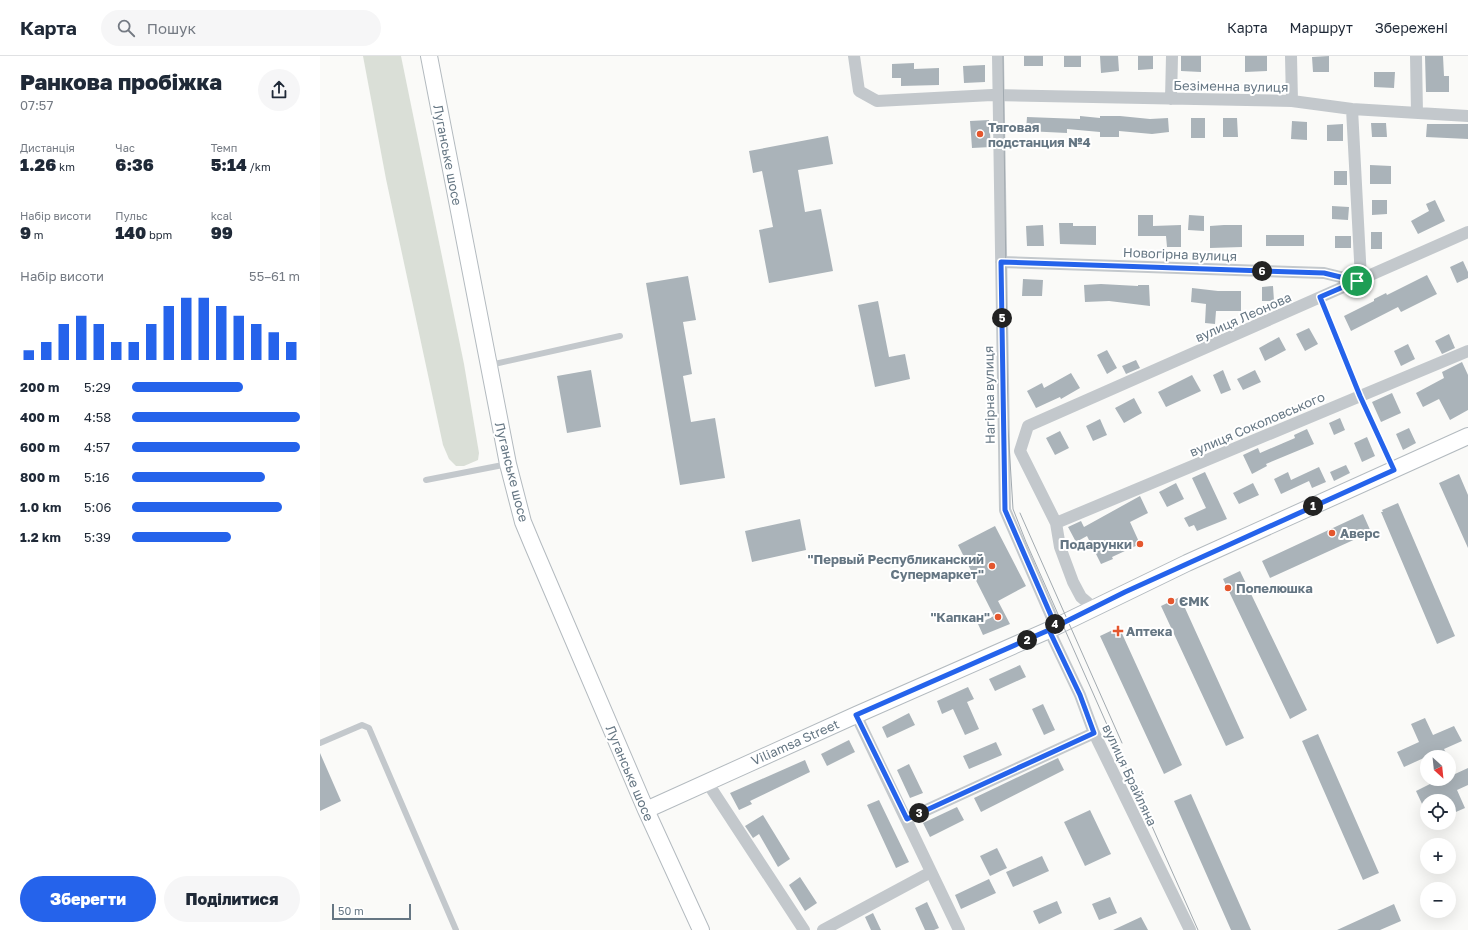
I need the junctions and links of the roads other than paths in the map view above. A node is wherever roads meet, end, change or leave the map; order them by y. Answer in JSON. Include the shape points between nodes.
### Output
{"nodes":[{"id":1,"x":429,"y":56,"type":"edge"},
{"id":2,"x":854,"y":56,"type":"edge"},
{"id":3,"x":998,"y":56,"type":"edge"},
{"id":4,"x":1172,"y":56,"type":"edge"},
{"id":5,"x":1291,"y":56,"type":"edge"},
{"id":6,"x":1416,"y":56,"type":"edge"},
{"id":7,"x":995,"y":95,"type":"junction"},
{"id":8,"x":1172,"y":99,"type":"junction"},
{"id":9,"x":1292,"y":101,"type":"junction"},
{"id":10,"x":1352,"y":109,"type":"junction"},
{"id":11,"x":1418,"y":113,"type":"junction"},
{"id":12,"x":1468,"y":116,"type":"edge"},
{"id":13,"x":1468,"y":232,"type":"edge"},
{"id":14,"x":1001,"y":262,"type":"junction"},
{"id":15,"x":1359,"y":280,"type":"junction"},
{"id":16,"x":1320,"y":297,"type":"junction"},
{"id":17,"x":620,"y":336,"type":"dead end"},
{"id":18,"x":1468,"y":351,"type":"edge"},
{"id":19,"x":489,"y":365,"type":"junction"},
{"id":20,"x":1360,"y":396,"type":"junction"},
{"id":21,"x":1468,"y":436,"type":"edge"},
{"id":22,"x":508,"y":464,"type":"junction"},
{"id":23,"x":1394,"y":470,"type":"junction"},
{"id":24,"x":426,"y":480,"type":"dead end"},
{"id":25,"x":1056,"y":523,"type":"junction"},
{"id":26,"x":1094,"y":608,"type":"junction"},
{"id":27,"x":1053,"y":628,"type":"junction"},
{"id":28,"x":856,"y":715,"type":"junction"},
{"id":29,"x":1094,"y":733,"type":"junction"},
{"id":30,"x":320,"y":743,"type":"edge"},
{"id":31,"x":707,"y":782,"type":"junction"},
{"id":32,"x":646,"y":810,"type":"junction"},
{"id":33,"x":907,"y":819,"type":"junction"},
{"id":34,"x":931,"y":872,"type":"junction"},
{"id":35,"x":456,"y":930,"type":"edge"},
{"id":36,"x":701,"y":930,"type":"edge"},
{"id":37,"x":804,"y":930,"type":"edge"},
{"id":38,"x":823,"y":930,"type":"edge"},
{"id":39,"x":959,"y":930,"type":"edge"},
{"id":40,"x":1190,"y":930,"type":"edge"}],
"edges":[{"from":1,"to":19,"type":"main road","name":"Луганське шосе"},
{"from":2,"to":7,"type":"street","via":[[859,91],[876,101]]},
{"from":3,"to":7,"type":"street","name":"Нагірна вулиця"},
{"from":4,"to":8,"type":"street"},
{"from":5,"to":9,"type":"street"},
{"from":6,"to":11,"type":"street"},
{"from":7,"to":8,"type":"street","name":"Безіменна вулиця"},
{"from":7,"to":14,"type":"street","name":"Нагірна вулиця"},
{"from":8,"to":9,"type":"street","name":"Безіменна вулиця"},
{"from":9,"to":10,"type":"street","name":"Безіменна вулиця"},
{"from":10,"to":11,"type":"street","name":"Безіменна вулиця"},
{"from":10,"to":15,"type":"street"},
{"from":11,"to":12,"type":"street","name":"Безіменна вулиця"},
{"from":13,"to":15,"type":"street","name":"вулиця Леонова"},
{"from":14,"to":15,"type":"street","name":"Новогірна вулиця","via":[[1324,273]]},
{"from":14,"to":27,"type":"street","name":"Нагірна вулиця","via":[[1005,510]]},
{"from":15,"to":16,"type":"street","name":"вулиця Леонова"},
{"from":16,"to":20,"type":"lane"},
{"from":16,"to":25,"type":"street","name":"вулиця Леонова","via":[[1028,426],[1020,452]]},
{"from":17,"to":19,"type":"lane"},
{"from":18,"to":20,"type":"street","name":"вулиця Соколовського"},
{"from":19,"to":22,"type":"main road","name":"Луганське шосе"},
{"from":20,"to":23,"type":"lane"},
{"from":20,"to":25,"type":"street","name":"вулиця Соколовського"},
{"from":21,"to":23,"type":"main road","name":"Viliamsa Street"},
{"from":22,"to":24,"type":"lane"},
{"from":22,"to":32,"type":"main road","name":"Луганське шосе","via":[[533,546]]},
{"from":23,"to":26,"type":"main road","name":"Viliamsa Street"},
{"from":25,"to":26,"type":"street","via":[[1060,547],[1073,582],[1081,597]]},
{"from":26,"to":27,"type":"main road","name":"Viliamsa Street"},
{"from":27,"to":28,"type":"main road","name":"Viliamsa Street"},
{"from":27,"to":29,"type":"street","name":"вулиця Брайляна"},
{"from":28,"to":31,"type":"main road","name":"Viliamsa Street"},
{"from":28,"to":33,"type":"street"},
{"from":29,"to":33,"type":"street"},
{"from":29,"to":40,"type":"street","name":"вулиця Брайляна"},
{"from":30,"to":35,"type":"lane","via":[[362,725],[369,728]]},
{"from":31,"to":32,"type":"main road","name":"Viliamsa Street"},
{"from":31,"to":37,"type":"street"},
{"from":32,"to":36,"type":"main road","name":"Луганське шосе"},
{"from":33,"to":34,"type":"street"},
{"from":34,"to":38,"type":"street"},
{"from":34,"to":39,"type":"street"}]}
